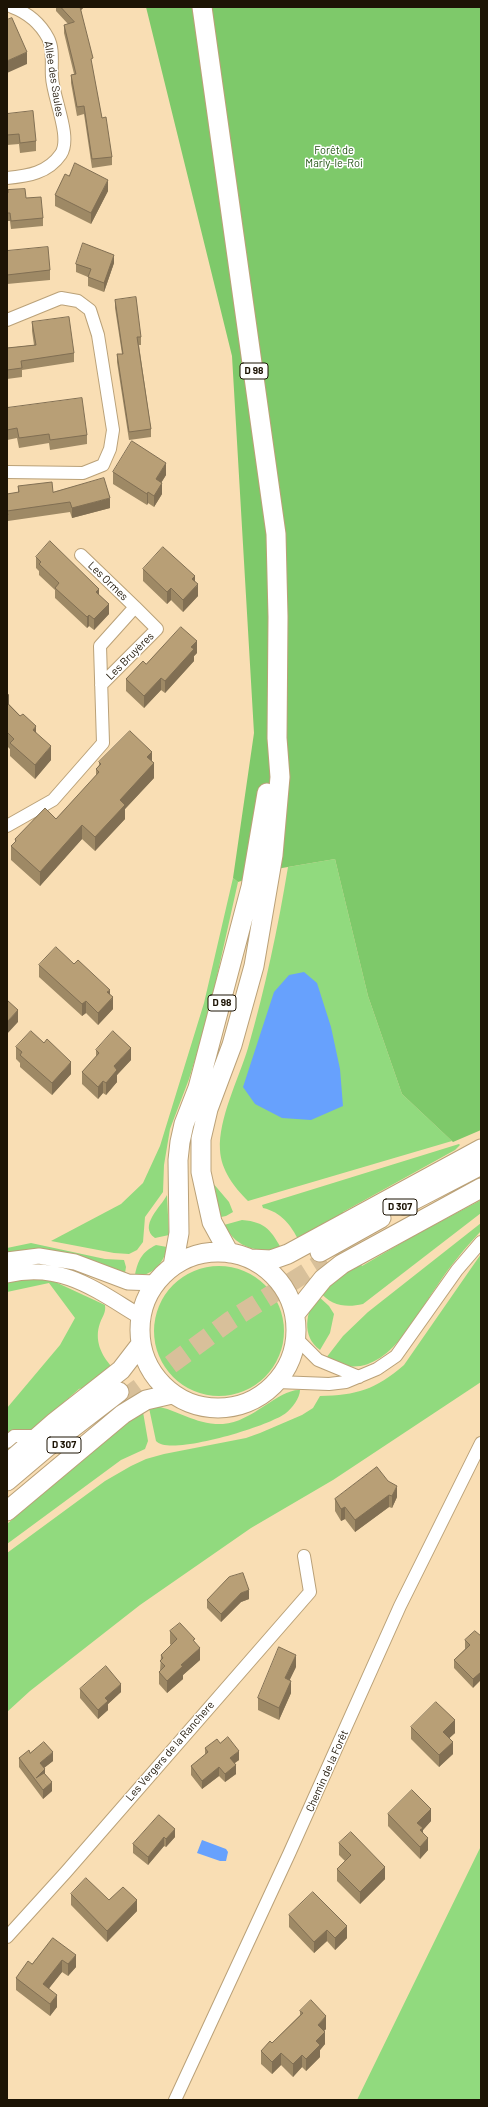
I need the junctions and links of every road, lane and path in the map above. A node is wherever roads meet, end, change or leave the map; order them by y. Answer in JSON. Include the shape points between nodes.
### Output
{"nodes":[{"id":1,"x":12,"y":7,"type":"edge"},
{"id":2,"x":202,"y":7,"type":"edge"},
{"id":3,"x":7,"y":178,"type":"edge"},
{"id":4,"x":7,"y":320,"type":"edge"},
{"id":5,"x":7,"y":472,"type":"edge"},
{"id":6,"x":81,"y":555,"type":"dead end"},
{"id":7,"x":135,"y":607,"type":"junction"},
{"id":8,"x":101,"y":685,"type":"junction"},
{"id":9,"x":277,"y":738,"type":"junction"},
{"id":10,"x":7,"y":826,"type":"edge"},
{"id":11,"x":481,"y":1149,"type":"edge"},
{"id":12,"x":481,"y":1165,"type":"edge"},
{"id":13,"x":481,"y":1172,"type":"edge"},
{"id":14,"x":481,"y":1188,"type":"edge"},
{"id":15,"x":481,"y":1242,"type":"edge"},
{"id":16,"x":229,"y":1253,"type":"junction"},
{"id":17,"x":251,"y":1259,"type":"junction"},
{"id":18,"x":7,"y":1260,"type":"edge"},
{"id":19,"x":173,"y":1266,"type":"junction"},
{"id":20,"x":7,"y":1276,"type":"edge"},
{"id":21,"x":156,"y":1283,"type":"junction"},
{"id":22,"x":295,"y":1314,"type":"junction"},
{"id":23,"x":141,"y":1317,"type":"junction"},
{"id":24,"x":296,"y":1338,"type":"junction"},
{"id":25,"x":141,"y":1344,"type":"junction"},
{"id":26,"x":359,"y":1377,"type":"junction"},
{"id":27,"x":277,"y":1382,"type":"junction"},
{"id":28,"x":172,"y":1394,"type":"junction"},
{"id":29,"x":39,"y":1436,"type":"junction"},
{"id":30,"x":7,"y":1442,"type":"edge"},
{"id":31,"x":481,"y":1444,"type":"edge"},
{"id":32,"x":7,"y":1464,"type":"edge"},
{"id":33,"x":7,"y":1481,"type":"edge"},
{"id":34,"x":7,"y":1494,"type":"edge"},
{"id":35,"x":7,"y":1511,"type":"edge"},
{"id":36,"x":304,"y":1556,"type":"dead end"},
{"id":37,"x":7,"y":1937,"type":"edge"},
{"id":38,"x":175,"y":2100,"type":"edge"}],
"edges":[{"from":1,"to":3,"type":"street","name":"Allée des Saules","via":[[36,21],[49,39],[52,78],[66,142],[61,154],[50,166],[32,175]]},
{"from":2,"to":9,"type":"main road","number":"D 98","via":[[276,534]]},
{"from":4,"to":5,"type":"street","via":[[61,298],[78,301],[90,310],[98,335],[113,430],[110,449],[103,465],[83,473]]},
{"from":6,"to":7,"type":"street","name":"Les Ormes"},
{"from":7,"to":8,"type":"street","name":"Les Bruyères","via":[[100,646]]},
{"from":7,"to":8,"type":"street","name":"Les Bruyères","via":[[157,629]]},
{"from":8,"to":10,"type":"street","name":"Les Bruyères","via":[[103,743],[53,800]]},
{"from":9,"to":16,"type":"main road","number":"D 98","via":[[280,776],[274,847],[254,966],[232,1045],[208,1109],[201,1139],[201,1172],[212,1222]]},
{"from":9,"to":19,"type":"main road","number":"D 98","via":[[251,887],[198,1088],[180,1142],[179,1233]]},
{"from":11,"to":17,"type":"main road","via":[[288,1254],[271,1260]]},
{"from":12,"to":13,"type":"main road","number":"D 307","via":[[323,1256]]},
{"from":14,"to":22,"type":"main road","via":[[342,1264],[324,1279]]},
{"from":15,"to":26,"type":"street","via":[[457,1270],[396,1356]]},
{"from":16,"to":17,"type":"main road"},
{"from":16,"to":19,"type":"main road","via":[[190,1257]]},
{"from":17,"to":22,"type":"main road","via":[[271,1273],[286,1291]]},
{"from":18,"to":21,"type":"street","via":[[39,1256],[75,1262],[128,1282]]},
{"from":19,"to":21,"type":"main road"},
{"from":20,"to":23,"type":"street","via":[[35,1271],[56,1273],[80,1282]]},
{"from":21,"to":23,"type":"main road","via":[[146,1299]]},
{"from":22,"to":24,"type":"main road"},
{"from":23,"to":25,"type":"main road"},
{"from":24,"to":26,"type":"street","via":[[318,1360]]},
{"from":24,"to":27,"type":"main road","via":[[290,1361]]},
{"from":25,"to":28,"type":"main road","via":[[150,1369]]},
{"from":25,"to":29,"type":"main road","via":[[121,1370]]},
{"from":26,"to":27,"type":"street","via":[[329,1384]]},
{"from":27,"to":28,"type":"main road","via":[[265,1393],[235,1407],[203,1407]]},
{"from":28,"to":35,"type":"main road","via":[[146,1400],[122,1414]]},
{"from":29,"to":30,"type":"street","via":[[14,1436]]},
{"from":29,"to":32,"type":"main road"},
{"from":31,"to":38,"type":"street","name":"Chemin de la Forêt","via":[[400,1606]]},
{"from":33,"to":34,"type":"main road","number":"D 307","via":[[46,1448],[121,1396]]},
{"from":36,"to":37,"type":"street","name":"Les Vergers de la Ranchere","via":[[310,1592]]}]}
